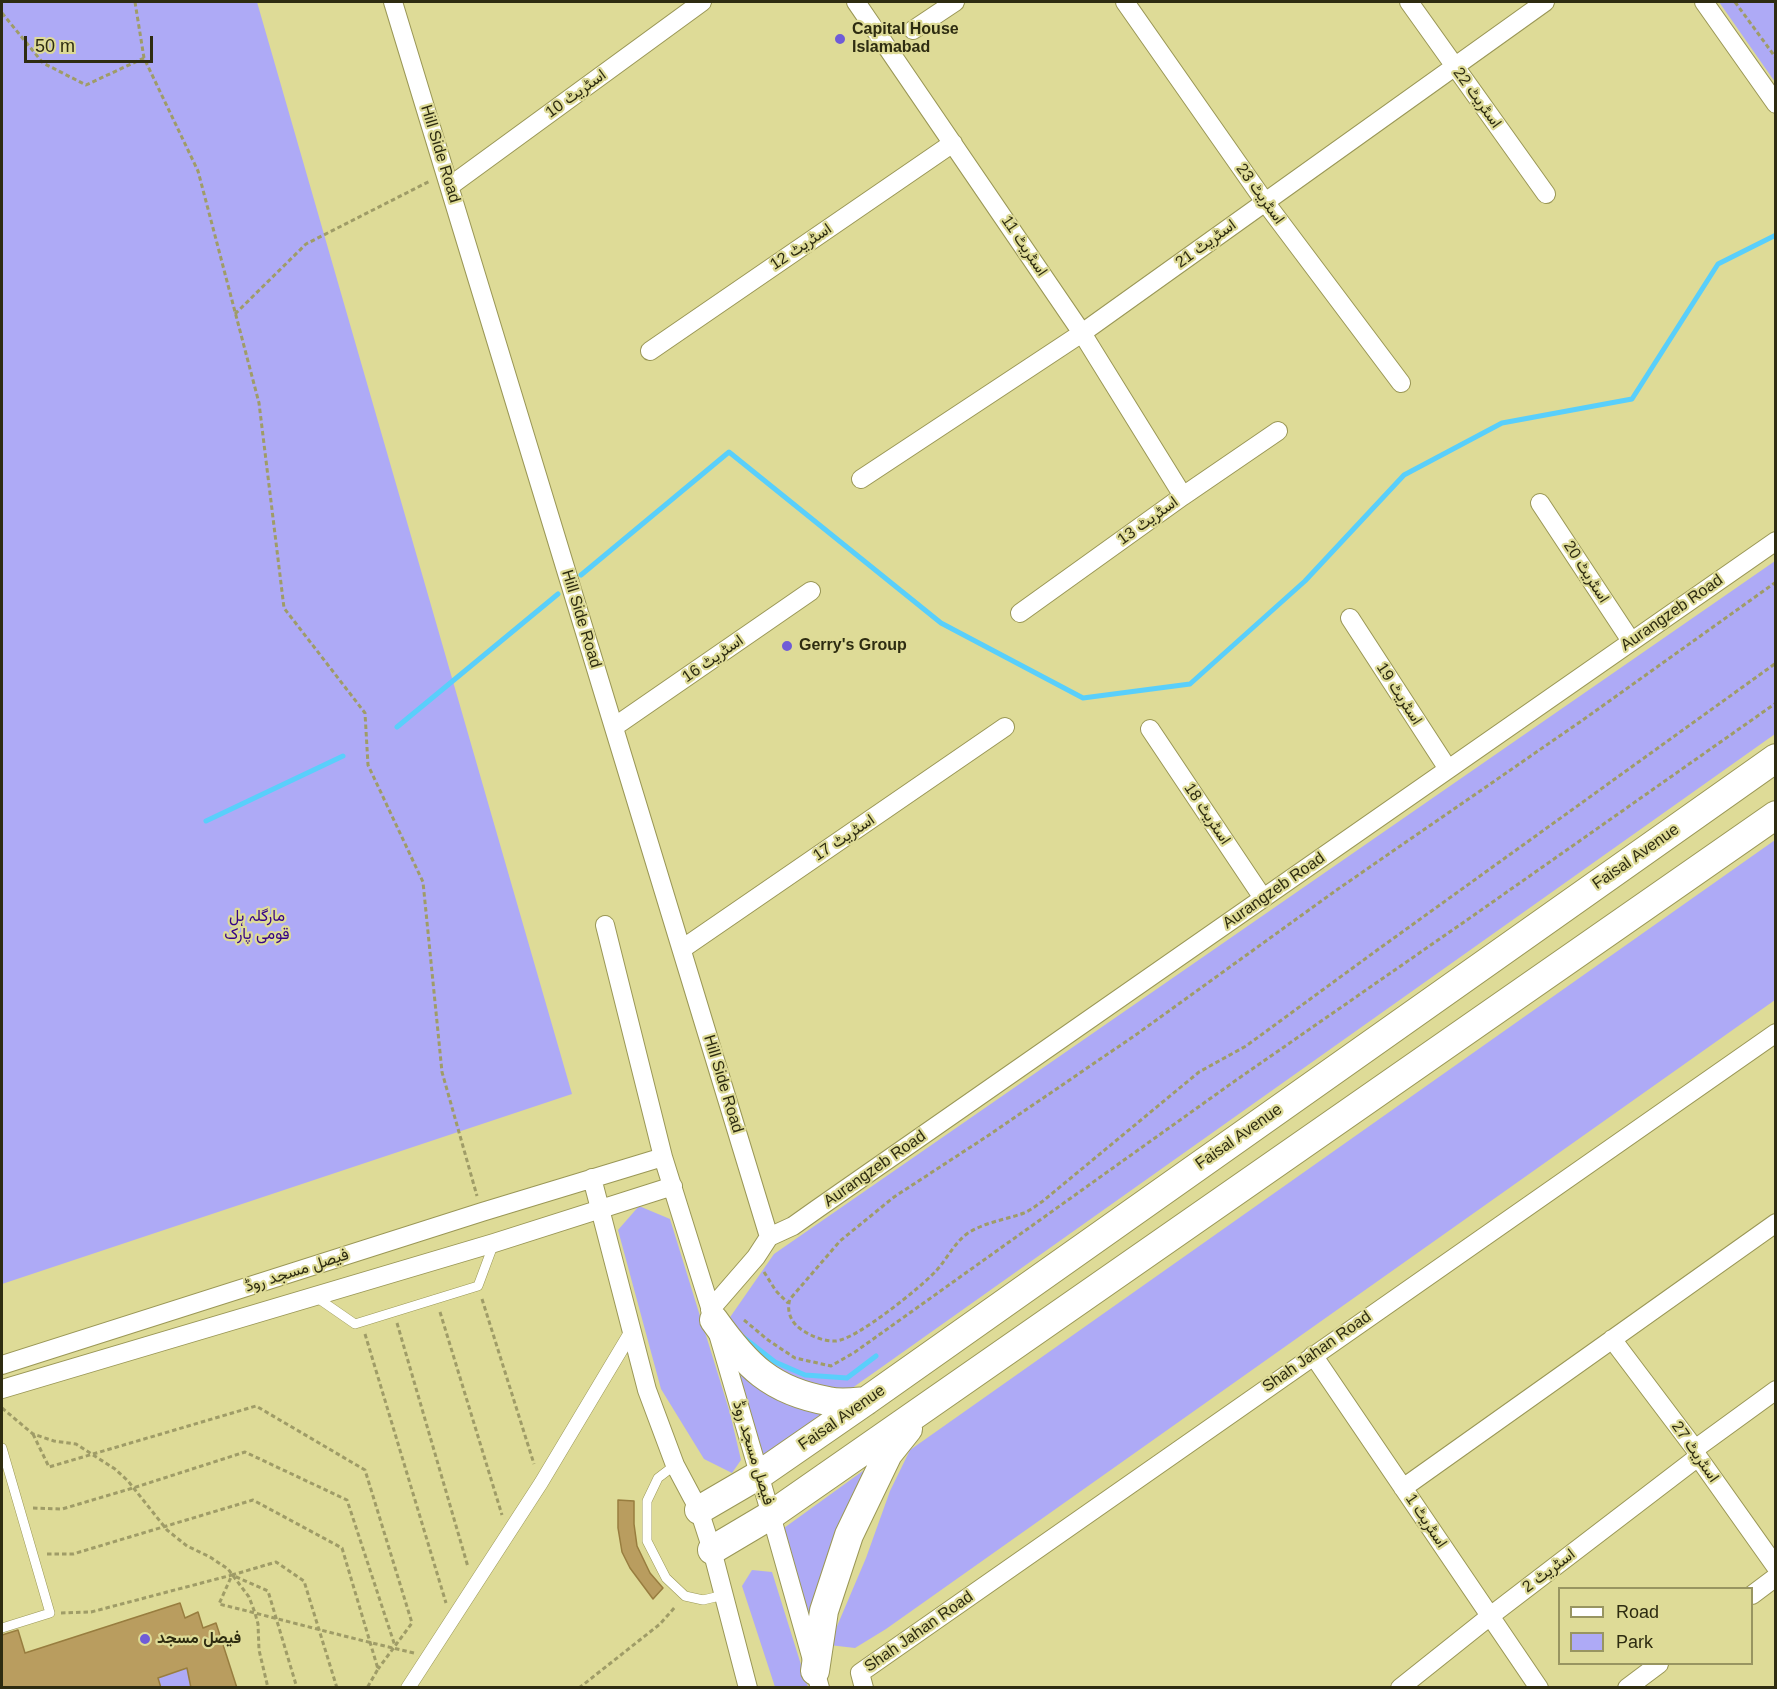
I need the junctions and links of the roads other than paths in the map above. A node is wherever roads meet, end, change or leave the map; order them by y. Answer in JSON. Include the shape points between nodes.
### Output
{"nodes":[{"id":1,"x":393,"y":2,"type":"edge"},
{"id":2,"x":702,"y":2,"type":"edge"},
{"id":3,"x":856,"y":2,"type":"edge"},
{"id":4,"x":955,"y":2,"type":"edge"},
{"id":5,"x":1125,"y":2,"type":"edge"},
{"id":6,"x":1409,"y":2,"type":"edge"},
{"id":7,"x":1545,"y":2,"type":"edge"},
{"id":8,"x":1704,"y":2,"type":"edge"},
{"id":9,"x":913,"y":30,"type":"dead end"},
{"id":10,"x":1455,"y":68,"type":"junction"},
{"id":11,"x":1776,"y":104,"type":"edge"},
{"id":12,"x":953,"y":142,"type":"junction"},
{"id":13,"x":448,"y":180,"type":"junction"},
{"id":14,"x":1546,"y":194,"type":"dead end"},
{"id":15,"x":1265,"y":202,"type":"junction"},
{"id":16,"x":1082,"y":333,"type":"junction"},
{"id":17,"x":650,"y":351,"type":"dead end"},
{"id":18,"x":1401,"y":383,"type":"dead end"},
{"id":19,"x":1278,"y":431,"type":"dead end"},
{"id":20,"x":861,"y":479,"type":"dead end"},
{"id":21,"x":1183,"y":496,"type":"junction"},
{"id":22,"x":1540,"y":503,"type":"dead end"},
{"id":23,"x":1776,"y":541,"type":"edge"},
{"id":24,"x":811,"y":591,"type":"dead end"},
{"id":25,"x":1020,"y":613,"type":"dead end"},
{"id":26,"x":1350,"y":618,"type":"dead end"},
{"id":27,"x":1631,"y":641,"type":"junction"},
{"id":28,"x":614,"y":727,"type":"junction"},
{"id":29,"x":1005,"y":728,"type":"dead end"},
{"id":30,"x":1150,"y":729,"type":"dead end"},
{"id":31,"x":1776,"y":758,"type":"edge"},
{"id":32,"x":1448,"y":769,"type":"junction"},
{"id":33,"x":1776,"y":815,"type":"edge"},
{"id":34,"x":1263,"y":898,"type":"junction"},
{"id":35,"x":605,"y":925,"type":"dead end"},
{"id":36,"x":682,"y":949,"type":"junction"},
{"id":37,"x":1776,"y":1033,"type":"edge"},
{"id":38,"x":663,"y":1157,"type":"junction"},
{"id":39,"x":592,"y":1178,"type":"junction"},
{"id":40,"x":673,"y":1185,"type":"junction"},
{"id":41,"x":600,"y":1209,"type":"junction"},
{"id":42,"x":1776,"y":1223,"type":"edge"},
{"id":43,"x":770,"y":1237,"type":"junction"},
{"id":44,"x":494,"y":1243,"type":"junction"},
{"id":45,"x":315,"y":1296,"type":"junction"},
{"id":46,"x":712,"y":1315,"type":"junction"},
{"id":47,"x":632,"y":1331,"type":"junction"},
{"id":48,"x":1612,"y":1339,"type":"junction"},
{"id":49,"x":1313,"y":1355,"type":"junction"},
{"id":50,"x":2,"y":1365,"type":"edge"},
{"id":51,"x":2,"y":1389,"type":"edge"},
{"id":52,"x":1776,"y":1390,"type":"edge"},
{"id":53,"x":866,"y":1401,"type":"junction"},
{"id":54,"x":924,"y":1408,"type":"junction"},
{"id":55,"x":2,"y":1448,"type":"edge"},
{"id":56,"x":1697,"y":1453,"type":"junction"},
{"id":57,"x":675,"y":1465,"type":"junction"},
{"id":58,"x":759,"y":1475,"type":"junction"},
{"id":59,"x":1403,"y":1488,"type":"junction"},
{"id":60,"x":699,"y":1510,"type":"junction"},
{"id":61,"x":771,"y":1515,"type":"junction"},
{"id":62,"x":712,"y":1550,"type":"junction"},
{"id":63,"x":1776,"y":1567,"type":"edge"},
{"id":64,"x":1776,"y":1577,"type":"edge"},
{"id":65,"x":1753,"y":1594,"type":"edge"},
{"id":66,"x":724,"y":1595,"type":"junction"},
{"id":67,"x":1489,"y":1617,"type":"junction"},
{"id":68,"x":2,"y":1628,"type":"edge"},
{"id":69,"x":1658,"y":1665,"type":"edge"},
{"id":70,"x":817,"y":1679,"type":"edge"},
{"id":71,"x":862,"y":1680,"type":"edge"},
{"id":72,"x":408,"y":1688,"type":"edge"},
{"id":73,"x":748,"y":1688,"type":"edge"},
{"id":74,"x":1400,"y":1688,"type":"edge"},
{"id":75,"x":1539,"y":1688,"type":"edge"},
{"id":76,"x":1627,"y":1688,"type":"edge"}],
"edges":[{"from":1,"to":13,"type":"street","name":"Hill Side Road"},
{"from":2,"to":13,"type":"street","name":"اسٹریٹ 10"},
{"from":3,"to":12,"type":"street","name":"اسٹریٹ 11"},
{"from":4,"to":9,"type":"street"},
{"from":5,"to":15,"type":"street","name":"اسٹریٹ 23"},
{"from":6,"to":10,"type":"street","name":"اسٹریٹ 22"},
{"from":7,"to":10,"type":"street","name":"اسٹریٹ 21"},
{"from":8,"to":11,"type":"street"},
{"from":10,"to":14,"type":"street","name":"اسٹریٹ 22"},
{"from":10,"to":15,"type":"street","name":"اسٹریٹ 21"},
{"from":12,"to":16,"type":"street","name":"اسٹریٹ 11"},
{"from":12,"to":17,"type":"street","name":"اسٹریٹ 12"},
{"from":13,"to":28,"type":"street","name":"Hill Side Road"},
{"from":15,"to":16,"type":"street","name":"اسٹریٹ 21"},
{"from":15,"to":18,"type":"street","name":"اسٹریٹ 23"},
{"from":16,"to":20,"type":"street","name":"اسٹریٹ 21"},
{"from":16,"to":21,"type":"street","name":"اسٹریٹ 11"},
{"from":19,"to":21,"type":"street","name":"اسٹریٹ 13"},
{"from":21,"to":25,"type":"street","name":"اسٹریٹ 13"},
{"from":22,"to":27,"type":"street","name":"اسٹریٹ 20"},
{"from":23,"to":27,"type":"street","name":"Aurangzeb Road"},
{"from":24,"to":28,"type":"street","name":"اسٹریٹ 16"},
{"from":26,"to":32,"type":"street","name":"اسٹریٹ 19"},
{"from":27,"to":32,"type":"street","name":"Aurangzeb Road"},
{"from":28,"to":36,"type":"street","name":"Hill Side Road"},
{"from":29,"to":36,"type":"street","name":"اسٹریٹ 17"},
{"from":30,"to":34,"type":"street","name":"اسٹریٹ 18"},
{"from":31,"to":53,"type":"main road","name":"Faisal Avenue"},
{"from":32,"to":34,"type":"street","name":"Aurangzeb Road"},
{"from":33,"to":54,"type":"main road"},
{"from":34,"to":43,"type":"street","name":"Aurangzeb Road","via":[[793,1226]]},
{"from":35,"to":38,"type":"street","name":"فیصل مسجد روڈ"},
{"from":36,"to":43,"type":"street","name":"Hill Side Road"},
{"from":37,"to":49,"type":"street","name":"Shah Jahan Road"},
{"from":38,"to":39,"type":"street","name":"فیصل مسجد روڈ"},
{"from":38,"to":40,"type":"street","name":"فیصل مسجد روڈ"},
{"from":39,"to":41,"type":"street"},
{"from":39,"to":50,"type":"street","name":"فیصل مسجد روڈ"},
{"from":40,"to":41,"type":"street","name":"فیصل مسجد روڈ"},
{"from":40,"to":46,"type":"street","name":"فیصل مسجد روڈ"},
{"from":41,"to":44,"type":"street","name":"فیصل مسجد روڈ"},
{"from":41,"to":47,"type":"street"},
{"from":42,"to":48,"type":"street"},
{"from":43,"to":46,"type":"street"},
{"from":44,"to":45,"type":"street","name":"فیصل مسجد روڈ"},
{"from":44,"to":45,"type":"lane","name":"فیصل مسجد روڈ","via":[[478,1286],[362,1322],[355,1324]]},
{"from":45,"to":51,"type":"street","name":"فیصل مسجد روڈ"},
{"from":46,"to":53,"type":"main road","via":[[744,1359],[768,1379],[830,1402]]},
{"from":46,"to":58,"type":"street","name":"فیصل مسجد روڈ"},
{"from":47,"to":57,"type":"street","via":[[647,1390]]},
{"from":47,"to":72,"type":"street","via":[[541,1484]]},
{"from":48,"to":56,"type":"street","name":"اسٹریٹ 27"},
{"from":48,"to":59,"type":"street"},
{"from":49,"to":59,"type":"street","name":"اسٹریٹ 1"},
{"from":49,"to":71,"type":"street","name":"Shah Jahan Road"},
{"from":52,"to":56,"type":"street","name":"اسٹریٹ 2"},
{"from":53,"to":58,"type":"main road","name":"Faisal Avenue"},
{"from":54,"to":61,"type":"main road"},
{"from":54,"to":70,"type":"main road","via":[[888,1454],[849,1535],[824,1611]]},
{"from":55,"to":68,"type":"lane","via":[[51,1613]]},
{"from":56,"to":63,"type":"street","name":"اسٹریٹ 27"},
{"from":56,"to":67,"type":"street","name":"اسٹریٹ 2"},
{"from":57,"to":60,"type":"street"},
{"from":57,"to":66,"type":"lane","via":[[658,1478],[647,1501],[647,1541],[666,1578],[685,1596],[703,1600]]},
{"from":58,"to":60,"type":"main road","name":"Faisal Avenue"},
{"from":58,"to":61,"type":"street","name":"فیصل مسجد روڈ"},
{"from":59,"to":67,"type":"street","name":"اسٹریٹ 1"},
{"from":60,"to":62,"type":"street"},
{"from":61,"to":62,"type":"main road"},
{"from":61,"to":70,"type":"street","name":"فیصل مسجد روڈ"},
{"from":62,"to":66,"type":"street"},
{"from":64,"to":65,"type":"street"},
{"from":66,"to":73,"type":"street"},
{"from":67,"to":74,"type":"street","name":"اسٹریٹ 2"},
{"from":67,"to":75,"type":"street","name":"اسٹریٹ 1"},
{"from":69,"to":76,"type":"street"}]}
